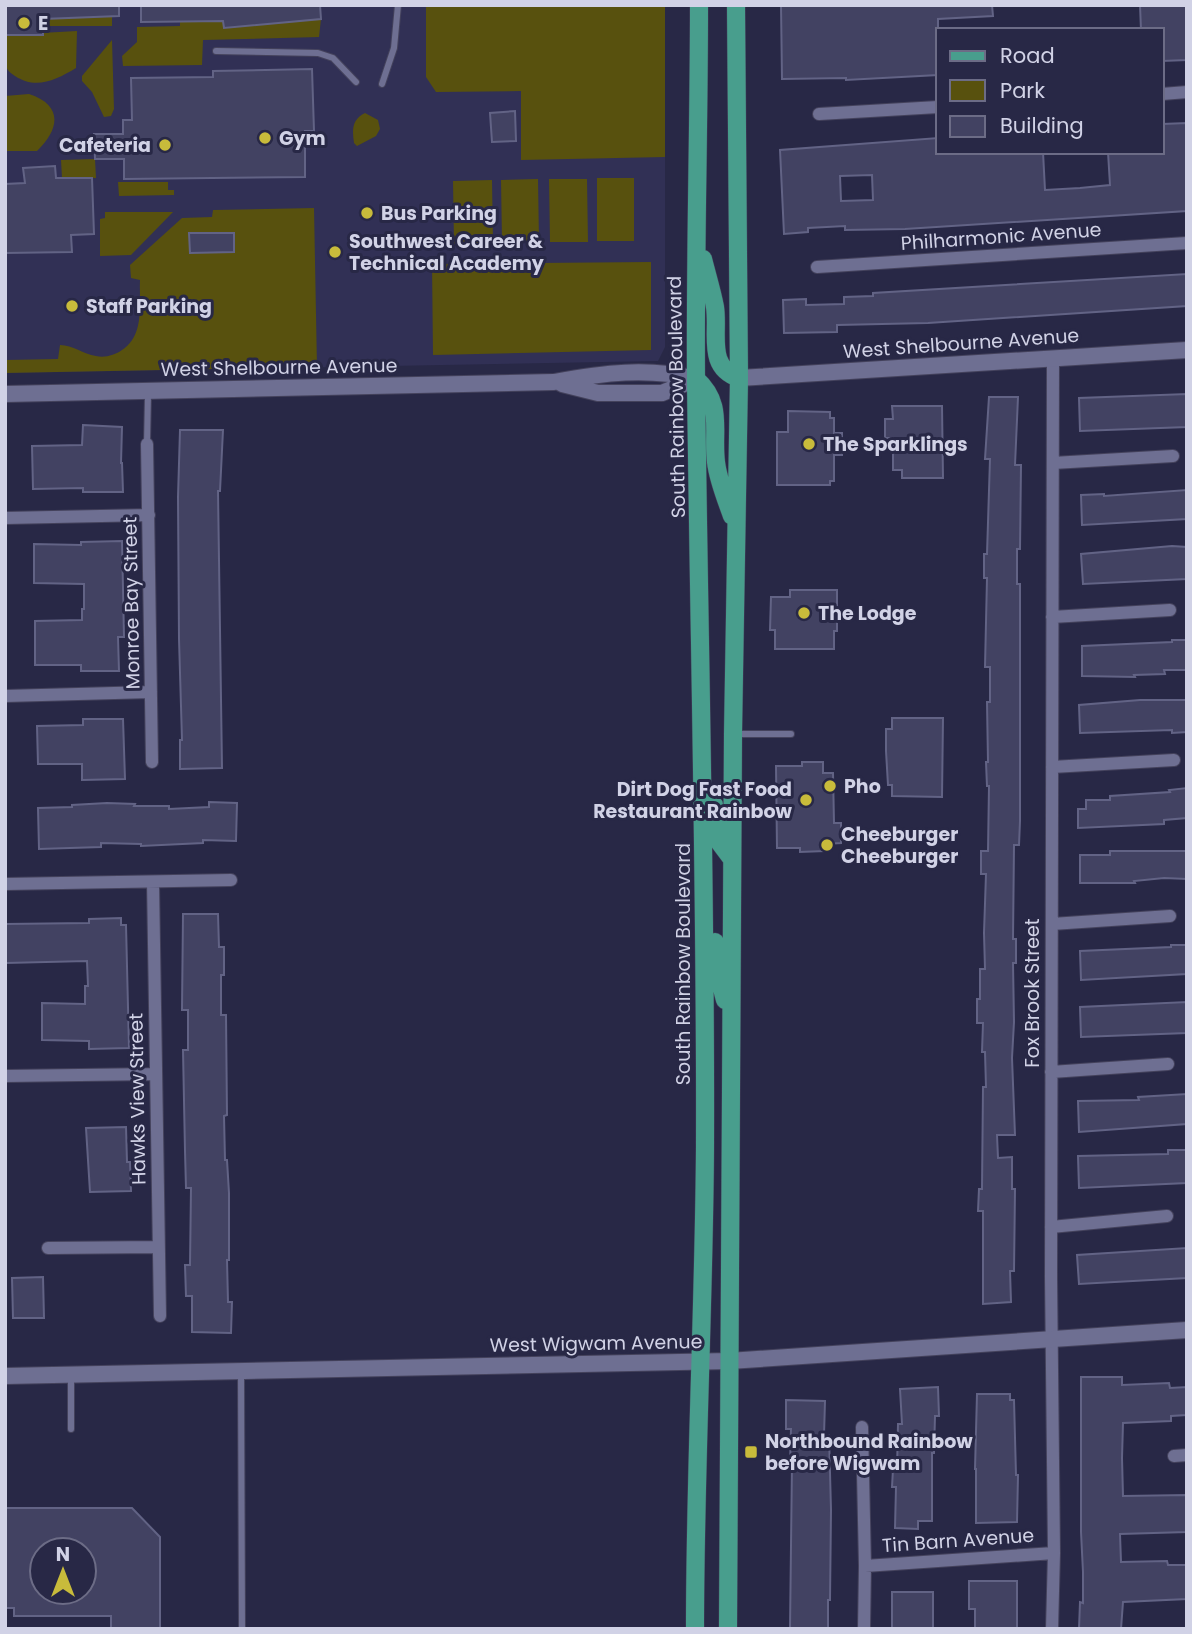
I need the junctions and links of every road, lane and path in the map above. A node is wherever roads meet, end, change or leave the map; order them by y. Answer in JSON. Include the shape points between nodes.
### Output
{"nodes":[{"id":1,"x":398,"y":5,"type":"edge"},
{"id":2,"x":699,"y":5,"type":"edge"},
{"id":3,"x":728,"y":5,"type":"edge"},
{"id":4,"x":736,"y":5,"type":"edge"},
{"id":5,"x":736,"y":35,"type":"junction"},
{"id":6,"x":216,"y":51,"type":"dead end"},
{"id":7,"x":356,"y":82,"type":"dead end"},
{"id":8,"x":382,"y":84,"type":"dead end"},
{"id":9,"x":1187,"y":92,"type":"edge"},
{"id":10,"x":1164,"y":94,"type":"edge"},
{"id":11,"x":936,"y":107,"type":"edge"},
{"id":12,"x":819,"y":114,"type":"dead end"},
{"id":13,"x":696,"y":232,"type":"junction"},
{"id":14,"x":1187,"y":243,"type":"edge"},
{"id":15,"x":817,"y":267,"type":"dead end"},
{"id":16,"x":1187,"y":350,"type":"edge"},
{"id":17,"x":1053,"y":358,"type":"junction"},
{"id":18,"x":739,"y":378,"type":"junction"},
{"id":19,"x":696,"y":379,"type":"junction"},
{"id":20,"x":148,"y":391,"type":"junction"},
{"id":21,"x":5,"y":394,"type":"edge"},
{"id":22,"x":147,"y":444,"type":"joint"},
{"id":23,"x":1173,"y":456,"type":"dead end"},
{"id":24,"x":1053,"y":463,"type":"junction"},
{"id":25,"x":149,"y":514,"type":"junction"},
{"id":26,"x":5,"y":518,"type":"edge"},
{"id":27,"x":737,"y":533,"type":"junction"},
{"id":28,"x":1170,"y":610,"type":"dead end"},
{"id":29,"x":1052,"y":617,"type":"junction"},
{"id":30,"x":151,"y":692,"type":"junction"},
{"id":31,"x":5,"y":696,"type":"edge"},
{"id":32,"x":702,"y":704,"type":"junction"},
{"id":33,"x":733,"y":734,"type":"junction"},
{"id":34,"x":791,"y":734,"type":"dead end"},
{"id":35,"x":1174,"y":760,"type":"dead end"},
{"id":36,"x":152,"y":762,"type":"dead end"},
{"id":37,"x":1052,"y":767,"type":"junction"},
{"id":38,"x":732,"y":859,"type":"junction"},
{"id":39,"x":231,"y":880,"type":"dead end"},
{"id":40,"x":153,"y":882,"type":"junction"},
{"id":41,"x":5,"y":884,"type":"edge"},
{"id":42,"x":703,"y":890,"type":"junction"},
{"id":43,"x":1170,"y":916,"type":"dead end"},
{"id":44,"x":1052,"y":924,"type":"junction"},
{"id":45,"x":732,"y":1023,"type":"junction"},
{"id":46,"x":1168,"y":1064,"type":"dead end"},
{"id":47,"x":1051,"y":1072,"type":"junction"},
{"id":48,"x":155,"y":1074,"type":"junction"},
{"id":49,"x":5,"y":1076,"type":"edge"},
{"id":50,"x":1167,"y":1216,"type":"dead end"},
{"id":51,"x":1051,"y":1227,"type":"junction"},
{"id":52,"x":158,"y":1247,"type":"junction"},
{"id":53,"x":48,"y":1248,"type":"dead end"},
{"id":54,"x":160,"y":1316,"type":"dead end"},
{"id":55,"x":1187,"y":1330,"type":"edge"},
{"id":56,"x":1054,"y":1339,"type":"junction"},
{"id":57,"x":729,"y":1361,"type":"junction"},
{"id":58,"x":702,"y":1362,"type":"junction"},
{"id":59,"x":241,"y":1371,"type":"junction"},
{"id":60,"x":71,"y":1374,"type":"junction"},
{"id":61,"x":5,"y":1376,"type":"edge"},
{"id":62,"x":862,"y":1427,"type":"dead end"},
{"id":63,"x":71,"y":1429,"type":"dead end"},
{"id":64,"x":1054,"y":1553,"type":"junction"},
{"id":65,"x":865,"y":1566,"type":"junction"},
{"id":66,"x":242,"y":1629,"type":"edge"},
{"id":67,"x":695,"y":1629,"type":"edge"},
{"id":68,"x":728,"y":1629,"type":"edge"},
{"id":69,"x":864,"y":1629,"type":"edge"},
{"id":70,"x":1052,"y":1629,"type":"edge"}],
"edges":[{"from":1,"to":8,"type":"lane","via":[[394,48]]},
{"from":2,"to":13,"type":"main road","name":"South Rainbow Boulevard"},
{"from":3,"to":5,"type":"main road"},
{"from":4,"to":5,"type":"main road"},
{"from":5,"to":18,"type":"main road"},
{"from":6,"to":7,"type":"lane","via":[[318,54],[333,58]]},
{"from":9,"to":10,"type":"street"},
{"from":11,"to":12,"type":"street"},
{"from":13,"to":18,"type":"main road","via":[[715,308],[717,355],[722,368]]},
{"from":13,"to":19,"type":"main road","name":"South Rainbow Boulevard"},
{"from":14,"to":15,"type":"street","name":"Philharmonic Avenue"},
{"from":16,"to":17,"type":"street","name":"West Shelbourne Avenue"},
{"from":17,"to":18,"type":"street","name":"West Shelbourne Avenue"},
{"from":17,"to":24,"type":"street","name":"Fox Brook Street"},
{"from":18,"to":27,"type":"main road"},
{"from":19,"to":20,"type":"street","name":"West Shelbourne Avenue","via":[[662,372],[601,373],[554,382]]},
{"from":19,"to":27,"type":"main road","via":[[708,389],[714,407],[716,463]]},
{"from":19,"to":32,"type":"main road","name":"South Rainbow Boulevard"},
{"from":20,"to":21,"type":"street","name":"West Shelbourne Avenue"},
{"from":20,"to":22,"type":"lane"},
{"from":22,"to":25,"type":"street","name":"Monroe Bay Street"},
{"from":23,"to":24,"type":"street"},
{"from":24,"to":29,"type":"street","name":"Fox Brook Street"},
{"from":25,"to":26,"type":"street"},
{"from":25,"to":30,"type":"street","name":"Monroe Bay Street"},
{"from":27,"to":33,"type":"main road"},
{"from":28,"to":29,"type":"street"},
{"from":29,"to":37,"type":"street","name":"Fox Brook Street"},
{"from":30,"to":31,"type":"street"},
{"from":30,"to":36,"type":"street","name":"Monroe Bay Street"},
{"from":32,"to":38,"type":"main road","via":[[714,785],[714,826]]},
{"from":32,"to":42,"type":"main road","name":"South Rainbow Boulevard"},
{"from":33,"to":34,"type":"lane"},
{"from":33,"to":38,"type":"main road"},
{"from":35,"to":37,"type":"street"},
{"from":37,"to":44,"type":"street","name":"Fox Brook Street"},
{"from":38,"to":45,"type":"main road"},
{"from":39,"to":40,"type":"street"},
{"from":40,"to":41,"type":"street"},
{"from":40,"to":48,"type":"street","name":"Hawks View Street"},
{"from":42,"to":45,"type":"main road","via":[[715,904],[715,962]]},
{"from":42,"to":58,"type":"main road","name":"South Rainbow Boulevard"},
{"from":43,"to":44,"type":"street"},
{"from":44,"to":47,"type":"street","name":"Fox Brook Street"},
{"from":45,"to":57,"type":"main road"},
{"from":46,"to":47,"type":"street"},
{"from":47,"to":51,"type":"street","name":"Fox Brook Street"},
{"from":48,"to":49,"type":"street"},
{"from":48,"to":52,"type":"street","name":"Hawks View Street"},
{"from":50,"to":51,"type":"street"},
{"from":51,"to":56,"type":"street","name":"Fox Brook Street"},
{"from":52,"to":53,"type":"street"},
{"from":52,"to":54,"type":"street","name":"Hawks View Street"},
{"from":55,"to":56,"type":"street","name":"West Wigwam Avenue"},
{"from":56,"to":57,"type":"street","name":"West Wigwam Avenue"},
{"from":56,"to":64,"type":"street","name":"Fox Brook Street"},
{"from":57,"to":58,"type":"street","name":"West Wigwam Avenue"},
{"from":57,"to":68,"type":"main road"},
{"from":58,"to":59,"type":"street","name":"West Wigwam Avenue"},
{"from":58,"to":67,"type":"main road","name":"South Rainbow Boulevard"},
{"from":59,"to":60,"type":"street","name":"West Wigwam Avenue"},
{"from":59,"to":66,"type":"lane"},
{"from":60,"to":61,"type":"street","name":"West Wigwam Avenue"},
{"from":60,"to":63,"type":"lane"},
{"from":62,"to":65,"type":"street"},
{"from":64,"to":65,"type":"street","name":"Tin Barn Avenue"},
{"from":64,"to":70,"type":"street","name":"Fox Brook Street"},
{"from":65,"to":69,"type":"street"}]}
